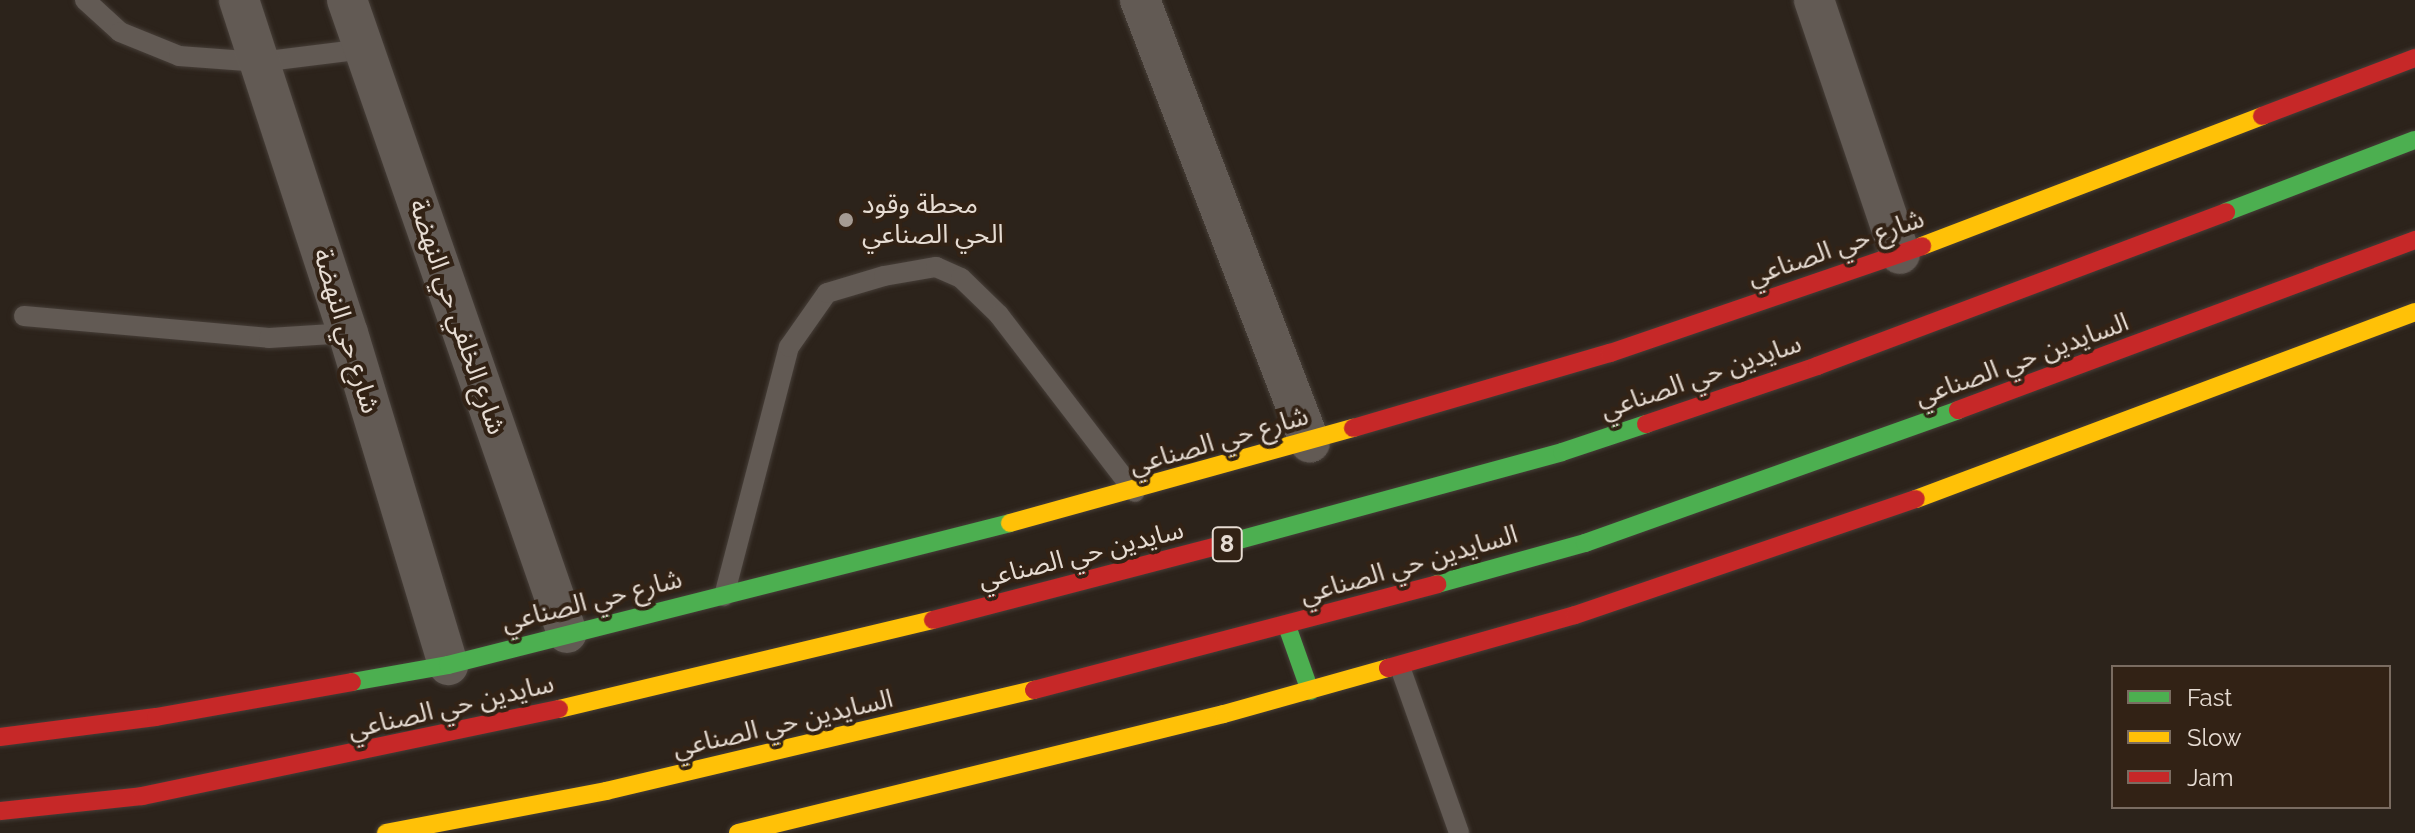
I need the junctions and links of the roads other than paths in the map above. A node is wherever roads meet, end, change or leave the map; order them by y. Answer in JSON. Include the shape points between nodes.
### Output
{"nodes":[{"id":1,"x":85,"y":0,"type":"edge"},
{"id":2,"x":239,"y":0,"type":"edge"},
{"id":3,"x":347,"y":0,"type":"edge"},
{"id":4,"x":1140,"y":0,"type":"edge"},
{"id":5,"x":1814,"y":0,"type":"edge"},
{"id":6,"x":364,"y":49,"type":"junction"},
{"id":7,"x":2415,"y":58,"type":"edge"},
{"id":8,"x":260,"y":62,"type":"junction"},
{"id":9,"x":2415,"y":140,"type":"edge"},
{"id":10,"x":2415,"y":240,"type":"edge"},
{"id":11,"x":1900,"y":254,"type":"junction"},
{"id":12,"x":2415,"y":312,"type":"edge"},
{"id":13,"x":24,"y":316,"type":"dead end"},
{"id":14,"x":348,"y":333,"type":"junction"},
{"id":15,"x":1310,"y":442,"type":"junction"},
{"id":16,"x":1135,"y":492,"type":"junction"},
{"id":17,"x":724,"y":596,"type":"junction"},
{"id":18,"x":1287,"y":626,"type":"junction"},
{"id":19,"x":567,"y":633,"type":"junction"},
{"id":20,"x":448,"y":665,"type":"junction"},
{"id":21,"x":1400,"y":667,"type":"junction"},
{"id":22,"x":1310,"y":691,"type":"junction"},
{"id":23,"x":0,"y":737,"type":"edge"},
{"id":24,"x":0,"y":811,"type":"edge"},
{"id":25,"x":386,"y":833,"type":"edge"},
{"id":26,"x":738,"y":833,"type":"edge"},
{"id":27,"x":1459,"y":833,"type":"edge"}],
"edges":[{"from":1,"to":8,"type":"lane","via":[[120,32],[159,51],[220,62]]},
{"from":2,"to":8,"type":"street","name":"شارع حي النهضة"},
{"from":3,"to":6,"type":"street","name":"شارع الخلفي حي النهضة"},
{"from":4,"to":15,"type":"street"},
{"from":5,"to":11,"type":"street"},
{"from":6,"to":8,"type":"lane"},
{"from":6,"to":19,"type":"street","name":"شارع الخلفي حي النهضة"},
{"from":7,"to":11,"type":"main road","name":"شارع حي الصناعي"},
{"from":8,"to":14,"type":"street","name":"شارع حي النهضة"},
{"from":9,"to":24,"type":"main road","name":"سايدين حي الصناعي","number":"8","via":[[1817,366],[1562,452],[1357,510],[857,639],[425,741],[142,796]]},
{"from":10,"to":18,"type":"main road","name":"السايدين حي الصناعي","via":[[1585,543]]},
{"from":11,"to":15,"type":"main road","name":"شارع حي الصناعي","via":[[1610,353]]},
{"from":12,"to":21,"type":"main road","via":[[1748,559]]},
{"from":13,"to":14,"type":"lane","via":[[269,338]]},
{"from":14,"to":20,"type":"street","name":"شارع حي النهضة"},
{"from":15,"to":16,"type":"main road","name":"شارع حي الصناعي"},
{"from":16,"to":17,"type":"main road","name":"شارع حي الصناعي"},
{"from":16,"to":17,"type":"lane","via":[[999,315],[961,278],[936,267],[884,276],[827,293],[789,347]]},
{"from":17,"to":19,"type":"main road","name":"شارع حي الصناعي"},
{"from":18,"to":22,"type":"main road"},
{"from":18,"to":25,"type":"main road","name":"السايدين حي الصناعي","via":[[876,730],[606,791]]},
{"from":19,"to":20,"type":"main road","name":"شارع حي الصناعي"},
{"from":20,"to":23,"type":"main road","name":"شارع حي الصناعي","via":[[156,717]]},
{"from":21,"to":22,"type":"main road"},
{"from":21,"to":27,"type":"lane"},
{"from":22,"to":26,"type":"main road"}]}
